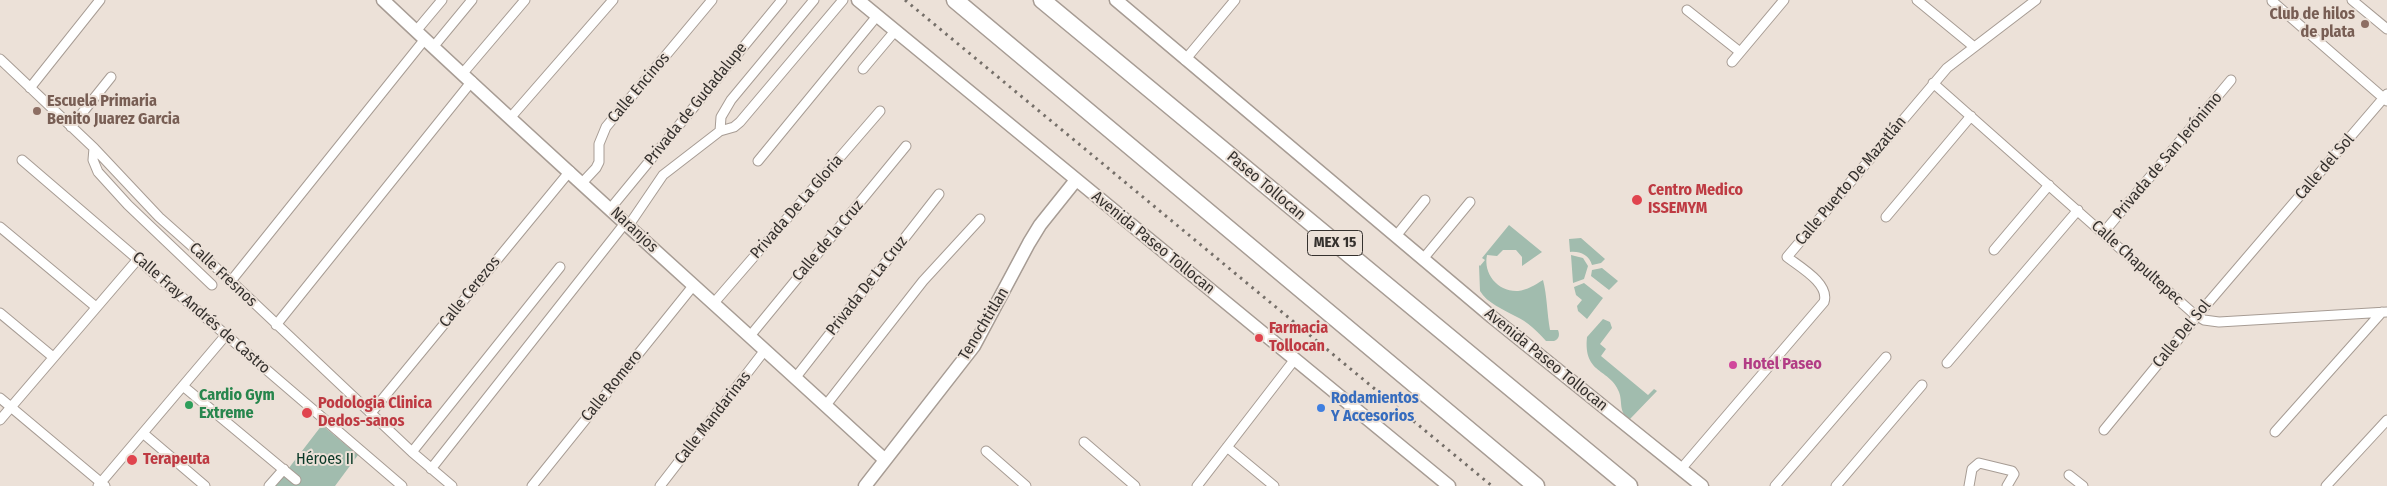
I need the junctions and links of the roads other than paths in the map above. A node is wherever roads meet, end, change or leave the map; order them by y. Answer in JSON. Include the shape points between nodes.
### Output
{"nodes":[{"id":1,"x":100,"y":0,"type":"edge"},
{"id":2,"x":383,"y":0,"type":"edge"},
{"id":3,"x":442,"y":0,"type":"edge"},
{"id":4,"x":472,"y":0,"type":"edge"},
{"id":5,"x":525,"y":0,"type":"edge"},
{"id":6,"x":613,"y":0,"type":"edge"},
{"id":7,"x":712,"y":0,"type":"edge"},
{"id":8,"x":782,"y":0,"type":"edge"},
{"id":9,"x":814,"y":0,"type":"edge"},
{"id":10,"x":843,"y":0,"type":"edge"},
{"id":11,"x":858,"y":0,"type":"edge"},
{"id":12,"x":955,"y":0,"type":"edge"},
{"id":13,"x":1042,"y":0,"type":"edge"},
{"id":14,"x":1116,"y":0,"type":"edge"},
{"id":15,"x":1235,"y":0,"type":"edge"},
{"id":16,"x":1784,"y":0,"type":"edge"},
{"id":17,"x":1917,"y":0,"type":"edge"},
{"id":18,"x":2036,"y":0,"type":"edge"},
{"id":19,"x":2352,"y":0,"type":"edge"},
{"id":20,"x":2272,"y":1,"type":"edge"},
{"id":21,"x":1687,"y":10,"type":"dead end"},
{"id":22,"x":877,"y":16,"type":"junction"},
{"id":23,"x":2387,"y":28,"type":"edge"},
{"id":24,"x":895,"y":31,"type":"junction"},
{"id":25,"x":425,"y":39,"type":"junction"},
{"id":26,"x":1973,"y":46,"type":"junction"},
{"id":27,"x":1740,"y":52,"type":"junction"},
{"id":28,"x":0,"y":59,"type":"edge"},
{"id":29,"x":1185,"y":60,"type":"junction"},
{"id":30,"x":1732,"y":62,"type":"dead end"},
{"id":31,"x":863,"y":68,"type":"dead end"},
{"id":32,"x":111,"y":77,"type":"dead end"},
{"id":33,"x":467,"y":77,"type":"junction"},
{"id":34,"x":2231,"y":80,"type":"dead end"},
{"id":35,"x":1933,"y":83,"type":"junction"},
{"id":36,"x":30,"y":88,"type":"junction"},
{"id":37,"x":2386,"y":98,"type":"edge"},
{"id":38,"x":880,"y":111,"type":"dead end"},
{"id":39,"x":1971,"y":116,"type":"junction"},
{"id":40,"x":511,"y":117,"type":"junction"},
{"id":41,"x":71,"y":127,"type":"junction"},
{"id":42,"x":720,"y":132,"type":"junction"},
{"id":43,"x":906,"y":146,"type":"dead end"},
{"id":44,"x":94,"y":148,"type":"junction"},
{"id":45,"x":22,"y":160,"type":"dead end"},
{"id":46,"x":758,"y":161,"type":"dead end"},
{"id":47,"x":570,"y":171,"type":"junction"},
{"id":48,"x":1076,"y":180,"type":"junction"},
{"id":49,"x":582,"y":183,"type":"junction"},
{"id":50,"x":2049,"y":185,"type":"junction"},
{"id":51,"x":939,"y":194,"type":"dead end"},
{"id":52,"x":1425,"y":200,"type":"dead end"},
{"id":53,"x":1470,"y":202,"type":"dead end"},
{"id":54,"x":610,"y":209,"type":"junction"},
{"id":55,"x":2078,"y":210,"type":"junction"},
{"id":56,"x":1886,"y":217,"type":"dead end"},
{"id":57,"x":980,"y":219,"type":"dead end"},
{"id":58,"x":627,"y":224,"type":"junction"},
{"id":59,"x":0,"y":228,"type":"edge"},
{"id":60,"x":2104,"y":232,"type":"junction"},
{"id":61,"x":1396,"y":236,"type":"junction"},
{"id":62,"x":2262,"y":239,"type":"joint"},
{"id":63,"x":1994,"y":250,"type":"dead end"},
{"id":64,"x":138,"y":259,"type":"junction"},
{"id":65,"x":1423,"y":259,"type":"junction"},
{"id":66,"x":560,"y":267,"type":"dead end"},
{"id":67,"x":231,"y":281,"type":"junction"},
{"id":68,"x":212,"y":285,"type":"dead end"},
{"id":69,"x":693,"y":286,"type":"junction"},
{"id":70,"x":713,"y":304,"type":"junction"},
{"id":71,"x":96,"y":308,"type":"junction"},
{"id":72,"x":2384,"y":312,"type":"edge"},
{"id":73,"x":0,"y":313,"type":"edge"},
{"id":74,"x":2197,"y":316,"type":"junction"},
{"id":75,"x":276,"y":325,"type":"junction"},
{"id":76,"x":226,"y":335,"type":"junction"},
{"id":77,"x":750,"y":336,"type":"junction"},
{"id":78,"x":765,"y":350,"type":"junction"},
{"id":79,"x":52,"y":357,"type":"junction"},
{"id":80,"x":1886,"y":357,"type":"dead end"},
{"id":81,"x":1295,"y":359,"type":"junction"},
{"id":82,"x":1947,"y":363,"type":"dead end"},
{"id":83,"x":796,"y":377,"type":"junction"},
{"id":84,"x":1922,"y":385,"type":"dead end"},
{"id":85,"x":184,"y":386,"type":"junction"},
{"id":86,"x":0,"y":398,"type":"edge"},
{"id":87,"x":826,"y":405,"type":"junction"},
{"id":88,"x":11,"y":407,"type":"junction"},
{"id":89,"x":371,"y":414,"type":"junction"},
{"id":90,"x":0,"y":420,"type":"edge"},
{"id":91,"x":2387,"y":420,"type":"edge"},
{"id":92,"x":2104,"y":430,"type":"dead end"},
{"id":93,"x":2274,"y":432,"type":"dead end"},
{"id":94,"x":144,"y":434,"type":"junction"},
{"id":95,"x":1084,"y":442,"type":"dead end"},
{"id":96,"x":1227,"y":447,"type":"junction"},
{"id":97,"x":986,"y":451,"type":"dead end"},
{"id":98,"x":412,"y":452,"type":"junction"},
{"id":99,"x":885,"y":460,"type":"junction"},
{"id":100,"x":1508,"y":462,"type":"junction"},
{"id":101,"x":431,"y":468,"type":"junction"},
{"id":102,"x":284,"y":469,"type":"junction"},
{"id":103,"x":1681,"y":469,"type":"junction"},
{"id":104,"x":2069,"y":475,"type":"dead end"},
{"id":105,"x":296,"y":480,"type":"dead end"},
{"id":106,"x":101,"y":485,"type":"edge"},
{"id":107,"x":205,"y":486,"type":"edge"},
{"id":108,"x":269,"y":486,"type":"edge"},
{"id":109,"x":402,"y":486,"type":"edge"},
{"id":110,"x":452,"y":486,"type":"edge"},
{"id":111,"x":532,"y":486,"type":"edge"},
{"id":112,"x":660,"y":486,"type":"edge"},
{"id":113,"x":865,"y":486,"type":"edge"},
{"id":114,"x":1026,"y":486,"type":"edge"},
{"id":115,"x":1135,"y":486,"type":"edge"},
{"id":116,"x":1197,"y":486,"type":"edge"},
{"id":117,"x":1274,"y":486,"type":"edge"},
{"id":118,"x":1449,"y":486,"type":"edge"},
{"id":119,"x":1529,"y":486,"type":"edge"},
{"id":120,"x":1536,"y":486,"type":"edge"},
{"id":121,"x":1629,"y":486,"type":"edge"},
{"id":122,"x":1702,"y":486,"type":"edge"},
{"id":123,"x":1775,"y":486,"type":"edge"},
{"id":124,"x":1836,"y":486,"type":"edge"},
{"id":125,"x":1969,"y":486,"type":"edge"},
{"id":126,"x":2007,"y":486,"type":"edge"},
{"id":127,"x":2083,"y":486,"type":"edge"},
{"id":128,"x":2326,"y":486,"type":"edge"}],
"edges":[{"from":1,"to":36,"type":"street"},
{"from":2,"to":25,"type":"main road","name":"Naranjos"},
{"from":3,"to":25,"type":"street"},
{"from":4,"to":25,"type":"street"},
{"from":5,"to":33,"type":"street"},
{"from":6,"to":40,"type":"street"},
{"from":7,"to":49,"type":"street","name":"Calle Encinos","via":[[606,127],[599,144],[599,162]]},
{"from":8,"to":54,"type":"street","name":"Privada de Gudadalupe"},
{"from":9,"to":42,"type":"street","via":[[727,106],[721,116]]},
{"from":10,"to":42,"type":"street","via":[[740,122]]},
{"from":11,"to":22,"type":"main road","name":"Avenida Paseo Tollocan"},
{"from":12,"to":100,"type":"highway"},
{"from":13,"to":121,"type":"highway","name":"Paseo Tollocan","number":"MEX 15"},
{"from":14,"to":29,"type":"main road","name":"Avenida Paseo Tollocan"},
{"from":15,"to":29,"type":"street"},
{"from":16,"to":27,"type":"street"},
{"from":17,"to":26,"type":"street"},
{"from":18,"to":26,"type":"street","name":"Calle Puerto De Mazatlán"},
{"from":19,"to":23,"type":"street"},
{"from":20,"to":37,"type":"street"},
{"from":21,"to":27,"type":"street"},
{"from":22,"to":24,"type":"main road","name":"Avenida Paseo Tollocan"},
{"from":22,"to":46,"type":"street"},
{"from":24,"to":31,"type":"street"},
{"from":24,"to":48,"type":"main road","name":"Avenida Paseo Tollocan"},
{"from":25,"to":33,"type":"main road","name":"Naranjos"},
{"from":25,"to":67,"type":"street"},
{"from":26,"to":35,"type":"street","name":"Calle Puerto De Mazatlán"},
{"from":27,"to":30,"type":"street"},
{"from":28,"to":36,"type":"street","name":"Calle Fresnos"},
{"from":29,"to":61,"type":"main road","name":"Avenida Paseo Tollocan"},
{"from":32,"to":41,"type":"street"},
{"from":33,"to":40,"type":"main road","name":"Naranjos"},
{"from":33,"to":75,"type":"street"},
{"from":34,"to":60,"type":"street","name":"Privada de San Jerónimo"},
{"from":35,"to":39,"type":"street","name":"Calle Chapultepec"},
{"from":35,"to":103,"type":"street","name":"Calle Puerto De Mazatlán","via":[[1787,257],[1824,290],[1826,298],[1821,307]]},
{"from":36,"to":41,"type":"street","name":"Calle Fresnos"},
{"from":37,"to":62,"type":"street","name":"Calle del Sol"},
{"from":38,"to":70,"type":"street","name":"Privada De La Gloria"},
{"from":39,"to":50,"type":"street","name":"Calle Chapultepec"},
{"from":39,"to":56,"type":"street"},
{"from":40,"to":47,"type":"main road","name":"Naranjos"},
{"from":41,"to":44,"type":"street","name":"Calle Fresnos"},
{"from":42,"to":58,"type":"street","via":[[660,178]]},
{"from":43,"to":77,"type":"street","name":"Calle de la Cruz"},
{"from":44,"to":67,"type":"street","name":"Calle Fresnos","via":[[159,217]]},
{"from":44,"to":68,"type":"street","via":[[93,160],[98,172]]},
{"from":45,"to":64,"type":"street","name":"Calle Fray Andrés de Castro"},
{"from":47,"to":49,"type":"main road","name":"Naranjos"},
{"from":47,"to":89,"type":"street","name":"Calle Cerezos"},
{"from":48,"to":81,"type":"main road","name":"Avenida Paseo Tollocan"},
{"from":48,"to":99,"type":"main road","name":"Tenochtitlan","via":[[1040,225],[974,346]]},
{"from":49,"to":54,"type":"main road","name":"Naranjos"},
{"from":50,"to":55,"type":"street","name":"Calle Chapultepec"},
{"from":50,"to":63,"type":"street"},
{"from":51,"to":83,"type":"street","name":"Privada De La Cruz"},
{"from":52,"to":61,"type":"street"},
{"from":53,"to":65,"type":"street"},
{"from":54,"to":58,"type":"main road","name":"Naranjos"},
{"from":55,"to":60,"type":"street","name":"Calle Chapultepec"},
{"from":55,"to":82,"type":"street"},
{"from":57,"to":87,"type":"street","via":[[924,281]]},
{"from":58,"to":69,"type":"main road","name":"Naranjos"},
{"from":58,"to":101,"type":"street"},
{"from":59,"to":71,"type":"street"},
{"from":60,"to":74,"type":"street","name":"Calle Chapultepec"},
{"from":61,"to":65,"type":"main road","name":"Avenida Paseo Tollocan"},
{"from":62,"to":74,"type":"street","name":"Calle Del Sol"},
{"from":64,"to":71,"type":"street"},
{"from":64,"to":76,"type":"street","name":"Calle Fray Andrés de Castro"},
{"from":65,"to":103,"type":"main road","name":"Avenida Paseo Tollocan"},
{"from":66,"to":98,"type":"street"},
{"from":67,"to":75,"type":"street","name":"Calle Fresnos"},
{"from":69,"to":70,"type":"main road","name":"Naranjos"},
{"from":69,"to":111,"type":"street","name":"Calle Romero"},
{"from":70,"to":77,"type":"main road","name":"Naranjos"},
{"from":71,"to":79,"type":"street"},
{"from":72,"to":74,"type":"street","name":"Calle Chapultepec","via":[[2219,322]]},
{"from":72,"to":93,"type":"street"},
{"from":73,"to":79,"type":"street"},
{"from":74,"to":92,"type":"street","name":"Calle Del Sol"},
{"from":75,"to":89,"type":"street","name":"Calle Fresnos"},
{"from":76,"to":85,"type":"street"},
{"from":76,"to":109,"type":"street","name":"Calle Fray Andrés de Castro"},
{"from":77,"to":78,"type":"main road","name":"Naranjos"},
{"from":78,"to":83,"type":"main road","name":"Naranjos"},
{"from":78,"to":112,"type":"street","name":"Calle Mandarinas"},
{"from":79,"to":88,"type":"street"},
{"from":80,"to":123,"type":"street"},
{"from":81,"to":96,"type":"street"},
{"from":81,"to":118,"type":"main road","name":"Avenida Paseo Tollocan"},
{"from":83,"to":87,"type":"main road","name":"Naranjos"},
{"from":84,"to":124,"type":"street"},
{"from":85,"to":94,"type":"street"},
{"from":85,"to":102,"type":"street"},
{"from":86,"to":88,"type":"street"},
{"from":87,"to":99,"type":"main road","name":"Naranjos"},
{"from":88,"to":90,"type":"street"},
{"from":88,"to":106,"type":"street"},
{"from":89,"to":98,"type":"street","name":"Calle Fresnos"},
{"from":91,"to":128,"type":"street"},
{"from":94,"to":106,"type":"street"},
{"from":94,"to":107,"type":"street"},
{"from":95,"to":115,"type":"street"},
{"from":96,"to":116,"type":"street"},
{"from":96,"to":117,"type":"street"},
{"from":97,"to":114,"type":"street"},
{"from":98,"to":101,"type":"street","name":"Calle Fresnos"},
{"from":99,"to":113,"type":"main road","name":"Tenochtitlan"},
{"from":100,"to":119,"type":"highway"},
{"from":100,"to":120,"type":"highway"},
{"from":101,"to":110,"type":"street","name":"Calle Fresnos"},
{"from":102,"to":105,"type":"street"},
{"from":102,"to":108,"type":"street"},
{"from":103,"to":122,"type":"main road","name":"Avenida Paseo Tollocan"},
{"from":104,"to":127,"type":"street"},
{"from":125,"to":126,"type":"street","via":[[1972,468],[1979,463],[2012,470],[2014,474]]}]}
